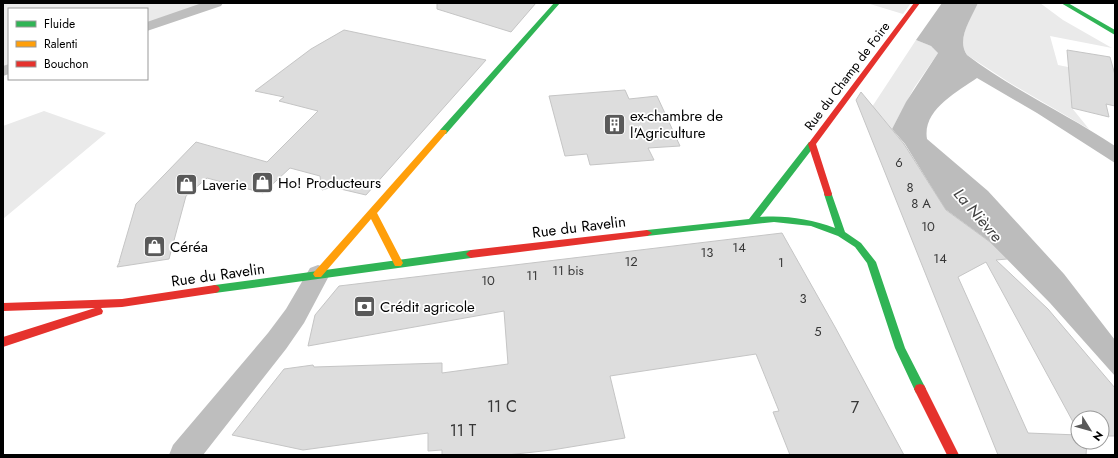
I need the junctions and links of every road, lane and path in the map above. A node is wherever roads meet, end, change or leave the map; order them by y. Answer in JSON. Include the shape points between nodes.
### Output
{"nodes":[{"id":1,"x":216,"y":3,"type":"edge"},
{"id":2,"x":557,"y":3,"type":"edge"},
{"id":3,"x":917,"y":3,"type":"edge"},
{"id":4,"x":1064,"y":3,"type":"edge"},
{"id":5,"x":148,"y":28,"type":"edge"},
{"id":6,"x":1115,"y":33,"type":"edge"},
{"id":7,"x":812,"y":144,"type":"junction"},
{"id":8,"x":372,"y":214,"type":"junction"},
{"id":9,"x":753,"y":220,"type":"junction"},
{"id":10,"x":841,"y":234,"type":"junction"},
{"id":11,"x":398,"y":263,"type":"junction"},
{"id":12,"x":318,"y":274,"type":"junction"},
{"id":13,"x":122,"y":303,"type":"junction"},
{"id":14,"x":3,"y":307,"type":"edge"},
{"id":15,"x":3,"y":342,"type":"edge"},
{"id":16,"x":184,"y":455,"type":"edge"},
{"id":17,"x":953,"y":455,"type":"edge"}],
"edges":[{"from":1,"to":5,"type":"street"},
{"from":2,"to":8,"type":"main road"},
{"from":3,"to":7,"type":"main road","name":"Rue du Champ de Foire"},
{"from":4,"to":6,"type":"main road"},
{"from":7,"to":9,"type":"main road","name":"Rue du Champ de Foire"},
{"from":7,"to":10,"type":"main road","name":"Rue du Champ de Foire"},
{"from":8,"to":11,"type":"main road"},
{"from":8,"to":12,"type":"main road"},
{"from":9,"to":10,"type":"main road","name":"Rue du Ravelin","via":[[774,219],[812,223]]},
{"from":9,"to":11,"type":"main road","name":"Rue du Ravelin"},
{"from":10,"to":17,"type":"main road","via":[[858,245],[871,262],[900,348]]},
{"from":11,"to":12,"type":"main road","name":"Rue du Ravelin"},
{"from":12,"to":13,"type":"main road","name":"Rue du Ravelin"},
{"from":12,"to":16,"type":"street","via":[[295,316],[277,341]]},
{"from":13,"to":14,"type":"main road","name":"Rue du Ravelin"},
{"from":13,"to":15,"type":"main road","name":"Rue du Ravelin"}]}
